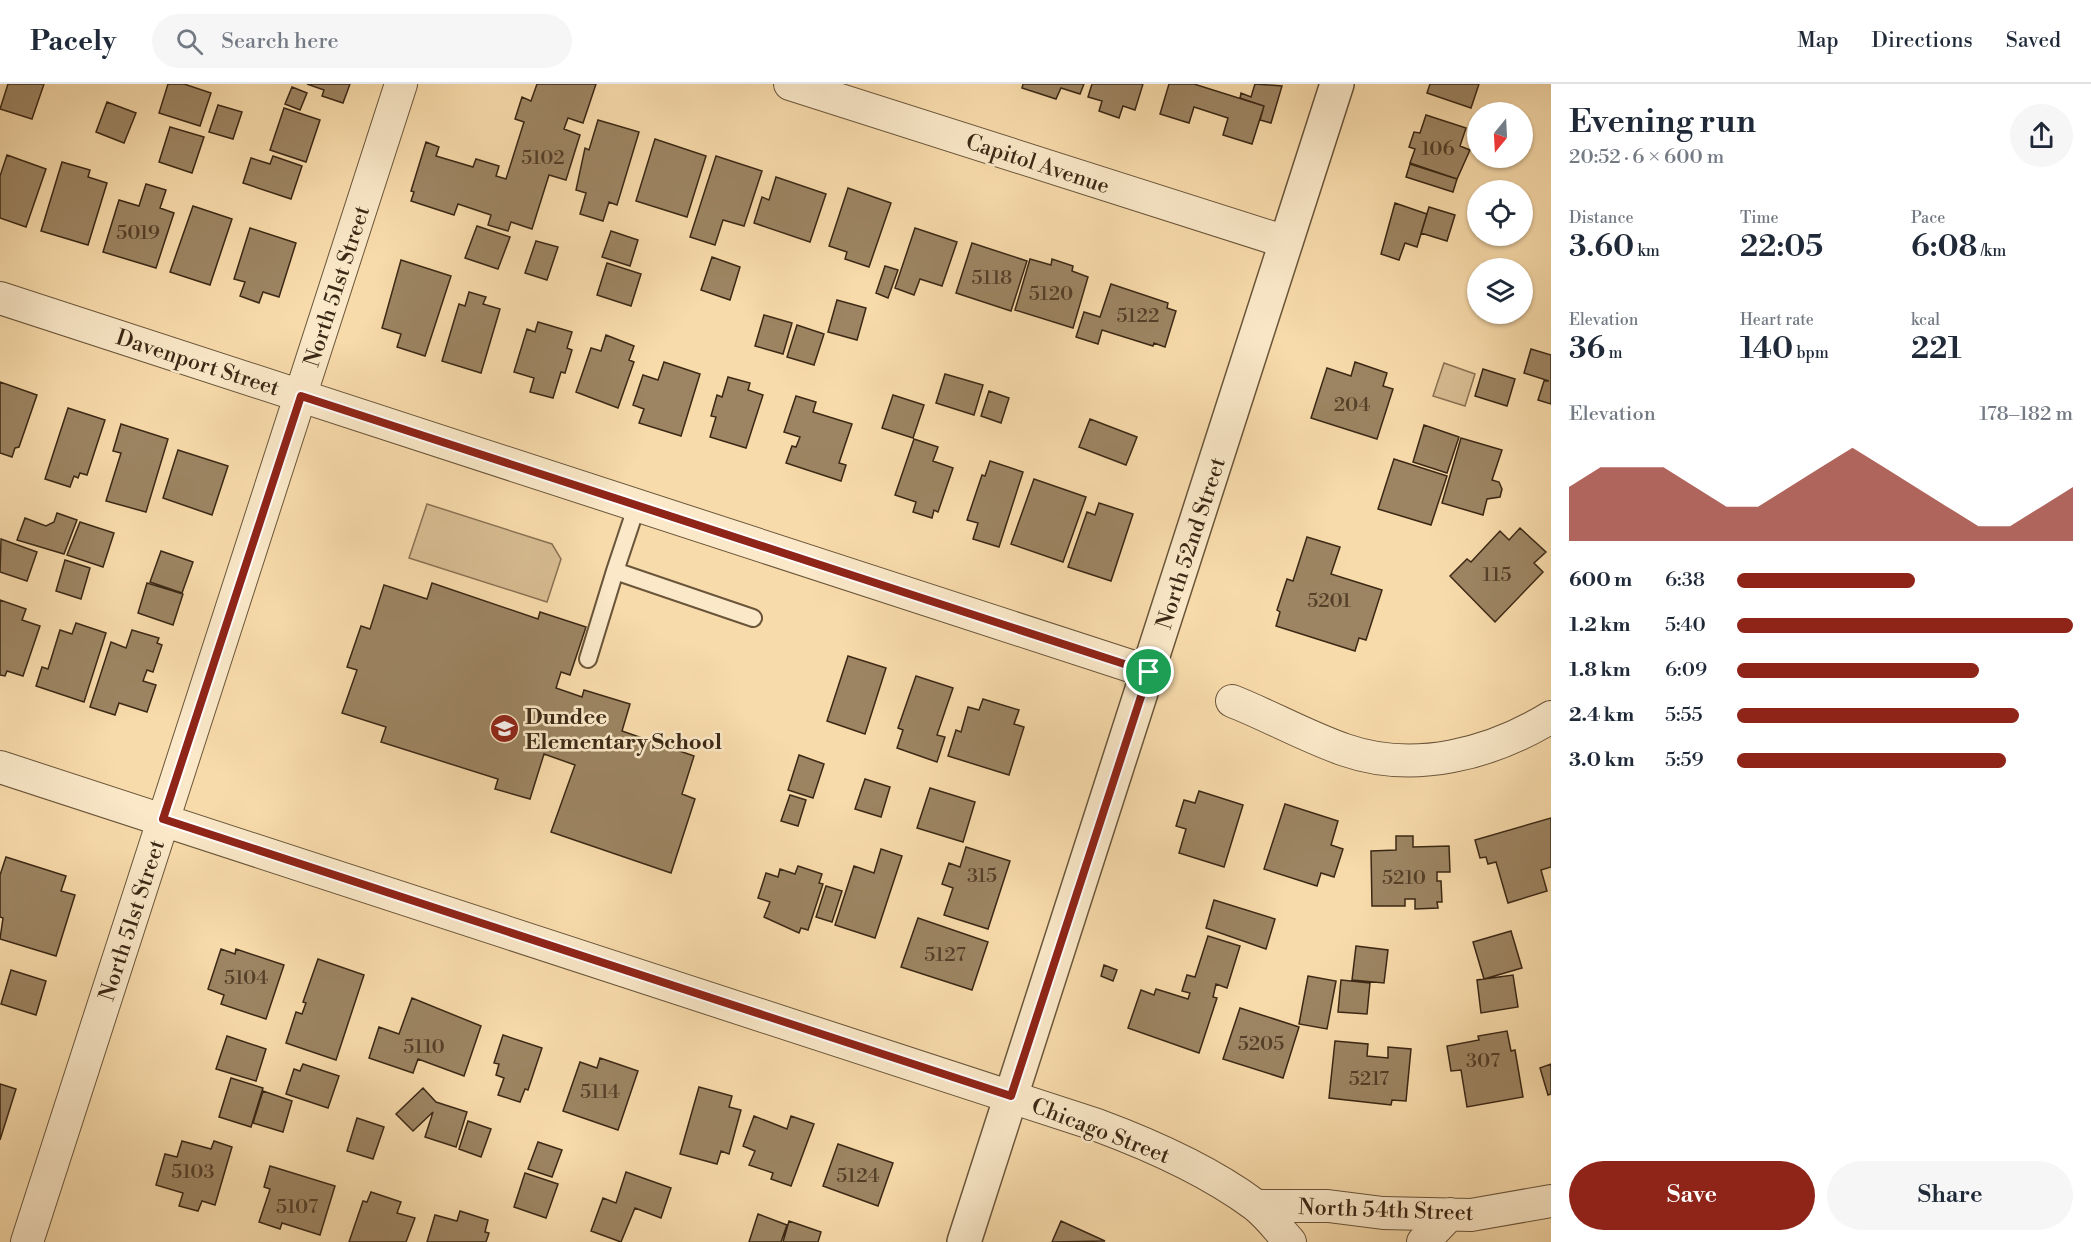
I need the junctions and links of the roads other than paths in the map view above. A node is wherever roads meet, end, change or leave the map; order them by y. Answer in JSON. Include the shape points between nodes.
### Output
{"nodes":[{"id":1,"x":401,"y":84,"type":"edge"},
{"id":2,"x":790,"y":84,"type":"edge"},
{"id":3,"x":1337,"y":84,"type":"edge"},
{"id":4,"x":1286,"y":242,"type":"junction"},
{"id":5,"x":0,"y":298,"type":"edge"},
{"id":6,"x":301,"y":396,"type":"junction"},
{"id":7,"x":637,"y":505,"type":"junction"},
{"id":8,"x":615,"y":571,"type":"junction"},
{"id":9,"x":753,"y":618,"type":"dead end"},
{"id":10,"x":588,"y":659,"type":"dead end"},
{"id":11,"x":1149,"y":672,"type":"junction"},
{"id":12,"x":1232,"y":701,"type":"dead end"},
{"id":13,"x":1551,"y":717,"type":"edge"},
{"id":14,"x":0,"y":767,"type":"edge"},
{"id":15,"x":163,"y":819,"type":"junction"},
{"id":16,"x":1011,"y":1096,"type":"junction"},
{"id":17,"x":1551,"y":1201,"type":"edge"},
{"id":18,"x":1256,"y":1206,"type":"junction"},
{"id":19,"x":1450,"y":1214,"type":"junction"},
{"id":20,"x":0,"y":1236,"type":"edge"},
{"id":21,"x":18,"y":1242,"type":"edge"},
{"id":22,"x":27,"y":1242,"type":"edge"},
{"id":23,"x":964,"y":1242,"type":"edge"},
{"id":24,"x":1290,"y":1242,"type":"edge"},
{"id":25,"x":1423,"y":1242,"type":"edge"}],
"edges":[{"from":1,"to":6,"type":"street","name":"North 51st Street"},
{"from":2,"to":4,"type":"street","name":"Capitol Avenue"},
{"from":3,"to":4,"type":"street","name":"North 52nd Street"},
{"from":4,"to":11,"type":"street","name":"North 52nd Street"},
{"from":5,"to":6,"type":"street","name":"Davenport Street"},
{"from":6,"to":7,"type":"street","name":"Davenport Street"},
{"from":6,"to":15,"type":"street","name":"North 51st Street"},
{"from":7,"to":8,"type":"lane"},
{"from":7,"to":11,"type":"street","name":"Davenport Street"},
{"from":8,"to":9,"type":"lane"},
{"from":8,"to":10,"type":"lane"},
{"from":11,"to":16,"type":"street","name":"North 52nd Street"},
{"from":12,"to":13,"type":"street","via":[[1348,751],[1419,761],[1510,740]]},
{"from":14,"to":15,"type":"street","name":"Chicago Street"},
{"from":15,"to":16,"type":"street","name":"Chicago Street"},
{"from":15,"to":22,"type":"street","name":"North 51st Street"},
{"from":16,"to":18,"type":"street","name":"Chicago Street","via":[[1134,1138],[1195,1168]]},
{"from":16,"to":23,"type":"street","name":"North 52nd Street"},
{"from":17,"to":19,"type":"street","name":"North 54th Street","via":[[1471,1215]]},
{"from":18,"to":19,"type":"street","name":"North 54th Street"},
{"from":18,"to":24,"type":"street","name":"Chicago Street"},
{"from":19,"to":25,"type":"street"},
{"from":20,"to":21,"type":"street"}]}
